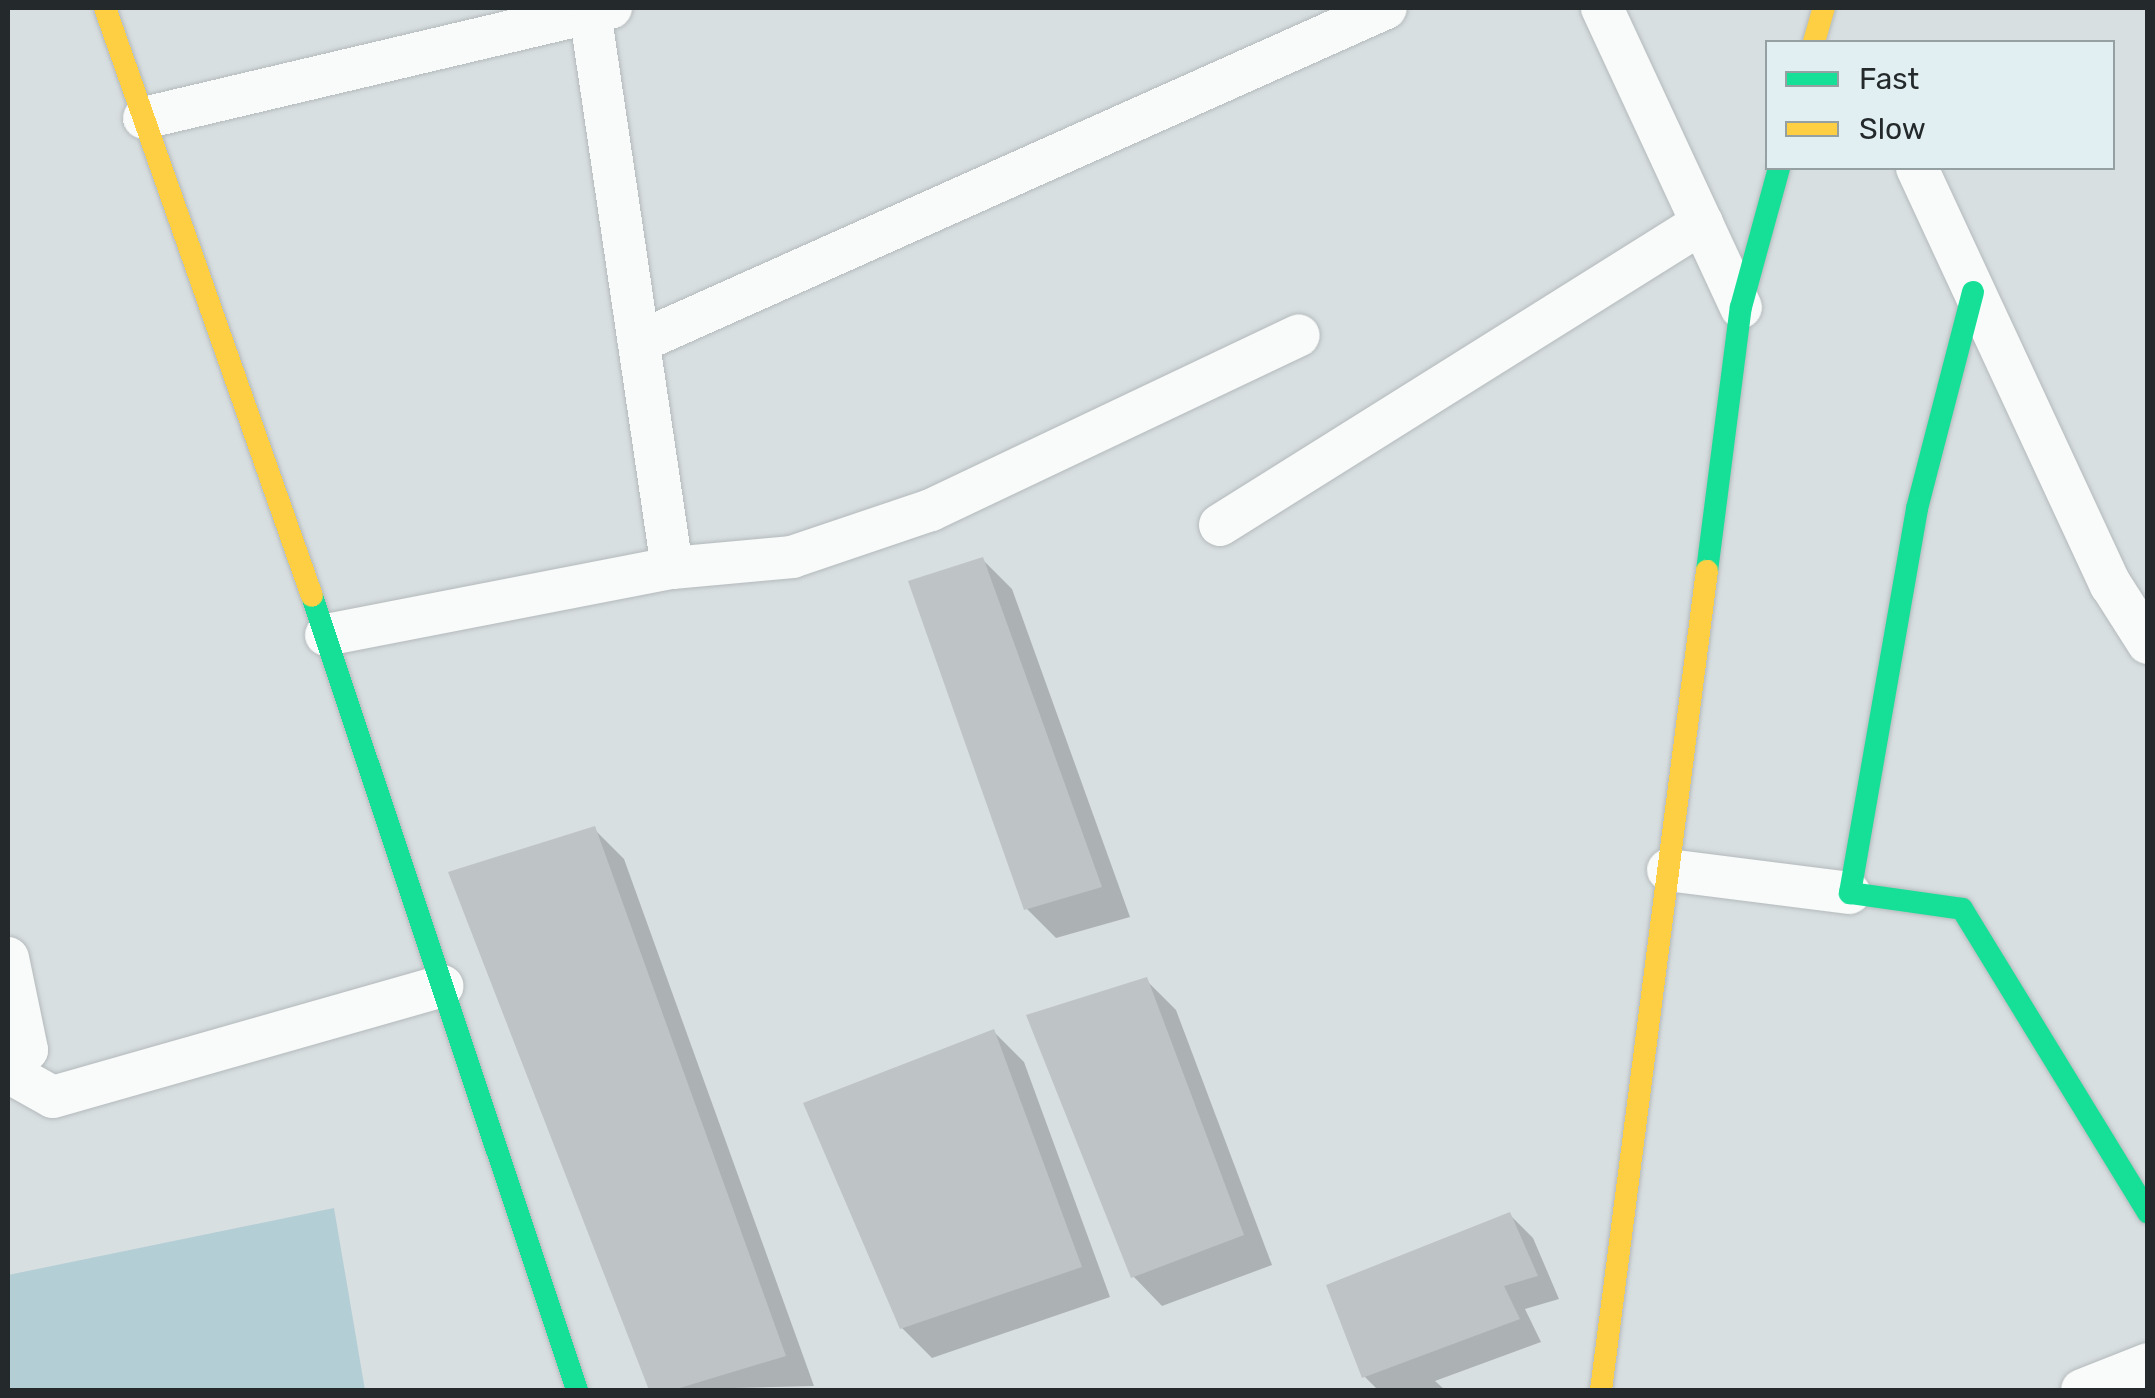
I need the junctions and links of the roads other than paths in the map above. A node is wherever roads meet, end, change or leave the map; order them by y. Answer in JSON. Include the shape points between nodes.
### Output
{"nodes":[{"id":1,"x":105,"y":8,"type":"edge"},
{"id":2,"x":1386,"y":8,"type":"edge"},
{"id":3,"x":1602,"y":8,"type":"edge"},
{"id":4,"x":1825,"y":8,"type":"edge"},
{"id":5,"x":600,"y":10,"type":"edge"},
{"id":6,"x":1815,"y":40,"type":"edge"},
{"id":7,"x":1846,"y":40,"type":"edge"},
{"id":8,"x":144,"y":118,"type":"junction"},
{"id":9,"x":1778,"y":170,"type":"edge"},
{"id":10,"x":1918,"y":170,"type":"edge"},
{"id":11,"x":1702,"y":222,"type":"junction"},
{"id":12,"x":1973,"y":292,"type":"junction"},
{"id":13,"x":1741,"y":307,"type":"junction"},
{"id":14,"x":1298,"y":335,"type":"dead end"},
{"id":15,"x":639,"y":342,"type":"junction"},
{"id":16,"x":1220,"y":525,"type":"dead end"},
{"id":17,"x":672,"y":568,"type":"junction"},
{"id":18,"x":326,"y":635,"type":"junction"},
{"id":19,"x":2148,"y":643,"type":"edge"},
{"id":20,"x":1668,"y":870,"type":"junction"},
{"id":21,"x":1850,"y":892,"type":"junction"},
{"id":22,"x":8,"y":958,"type":"edge"},
{"id":23,"x":442,"y":986,"type":"junction"},
{"id":24,"x":8,"y":1062,"type":"edge"},
{"id":25,"x":8,"y":1072,"type":"edge"},
{"id":26,"x":2148,"y":1213,"type":"edge"},
{"id":27,"x":2148,"y":1364,"type":"edge"},
{"id":28,"x":577,"y":1390,"type":"edge"},
{"id":29,"x":1602,"y":1390,"type":"edge"},
{"id":30,"x":2082,"y":1390,"type":"edge"}],
"edges":[{"from":1,"to":8,"type":"street"},
{"from":2,"to":15,"type":"street"},
{"from":3,"to":11,"type":"street"},
{"from":4,"to":6,"type":"street"},
{"from":4,"to":7,"type":"street"},
{"from":5,"to":8,"type":"street"},
{"from":5,"to":15,"type":"street"},
{"from":8,"to":18,"type":"street"},
{"from":9,"to":13,"type":"street"},
{"from":10,"to":12,"type":"street"},
{"from":11,"to":13,"type":"street"},
{"from":11,"to":16,"type":"street"},
{"from":12,"to":19,"type":"street","via":[[1999,334],[2111,585]]},
{"from":12,"to":21,"type":"street","via":[[1917,508]]},
{"from":13,"to":20,"type":"street"},
{"from":14,"to":17,"type":"street","via":[[931,510],[792,557]]},
{"from":15,"to":17,"type":"street"},
{"from":17,"to":18,"type":"street"},
{"from":18,"to":23,"type":"street"},
{"from":20,"to":21,"type":"street"},
{"from":20,"to":29,"type":"street"},
{"from":21,"to":26,"type":"street","via":[[1962,909]]},
{"from":22,"to":24,"type":"street","via":[[27,1050]]},
{"from":23,"to":25,"type":"street","via":[[54,1097]]},
{"from":23,"to":28,"type":"street"},
{"from":27,"to":30,"type":"street"}]}
